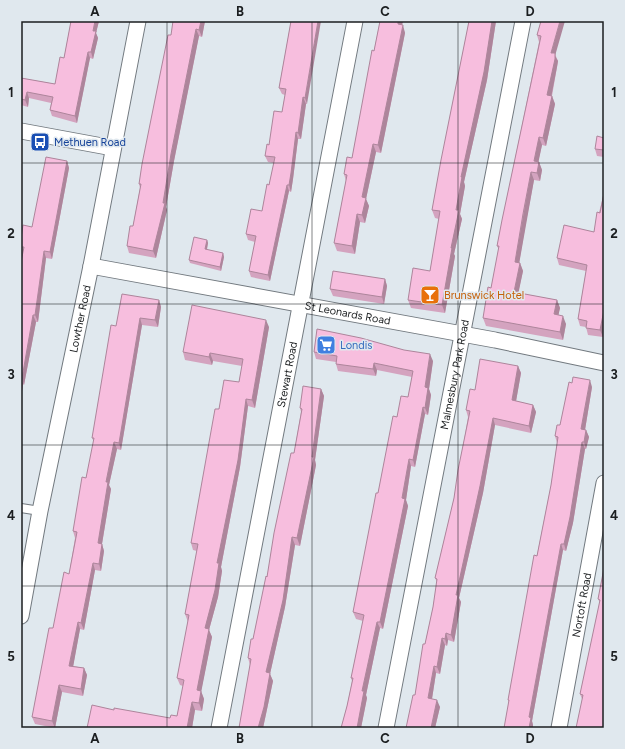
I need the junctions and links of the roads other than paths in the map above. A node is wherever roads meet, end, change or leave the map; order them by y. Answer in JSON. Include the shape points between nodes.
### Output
{"nodes":[{"id":1,"x":138,"y":21,"type":"edge"},
{"id":2,"x":355,"y":21,"type":"edge"},
{"id":3,"x":523,"y":21,"type":"edge"},
{"id":4,"x":21,"y":131,"type":"edge"},
{"id":5,"x":113,"y":148,"type":"junction"},
{"id":6,"x":91,"y":266,"type":"junction"},
{"id":7,"x":299,"y":305,"type":"junction"},
{"id":8,"x":461,"y":336,"type":"junction"},
{"id":9,"x":604,"y":363,"type":"edge"},
{"id":10,"x":604,"y":483,"type":"edge"},
{"id":11,"x":21,"y":508,"type":"edge"},
{"id":12,"x":40,"y":511,"type":"junction"},
{"id":13,"x":21,"y":616,"type":"edge"},
{"id":14,"x":219,"y":728,"type":"edge"},
{"id":15,"x":386,"y":728,"type":"edge"},
{"id":16,"x":559,"y":728,"type":"edge"}],
"edges":[{"from":1,"to":5,"type":"street","name":"Lowther Road"},
{"from":2,"to":7,"type":"street","name":"Stewart Road"},
{"from":3,"to":8,"type":"street","name":"Malmesbury Park Road"},
{"from":4,"to":5,"type":"street"},
{"from":5,"to":6,"type":"street","name":"Lowther Road"},
{"from":6,"to":7,"type":"street","name":"St Leonards Road"},
{"from":6,"to":12,"type":"street","name":"Lowther Road"},
{"from":7,"to":8,"type":"street","name":"St Leonards Road"},
{"from":7,"to":14,"type":"street","name":"Stewart Road"},
{"from":8,"to":9,"type":"street","name":"St Leonards Road","via":[[495,340]]},
{"from":8,"to":15,"type":"street","name":"Malmesbury Park Road"},
{"from":10,"to":16,"type":"street","name":"Nortoft Road"},
{"from":11,"to":12,"type":"lane"},
{"from":12,"to":13,"type":"street","name":"Lowther Road"}]}
